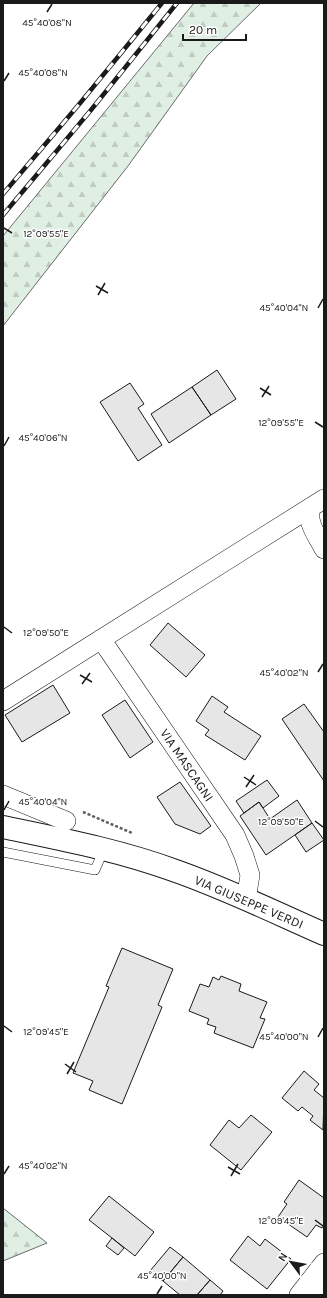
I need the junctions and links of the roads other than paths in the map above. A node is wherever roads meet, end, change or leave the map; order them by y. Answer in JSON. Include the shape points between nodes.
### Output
{"nodes":[{"id":1,"x":318,"y":503,"type":"edge"},
{"id":2,"x":324,"y":549,"type":"edge"},
{"id":3,"x":101,"y":639,"type":"junction"},
{"id":4,"x":3,"y":701,"type":"edge"},
{"id":5,"x":5,"y":796,"type":"edge"},
{"id":6,"x":73,"y":816,"type":"road end"},
{"id":7,"x":3,"y":827,"type":"edge"},
{"id":8,"x":104,"y":849,"type":"junction"},
{"id":9,"x":3,"y":852,"type":"edge"},
{"id":10,"x":246,"y":900,"type":"junction"},
{"id":11,"x":324,"y":934,"type":"edge"},
{"id":12,"x":324,"y":1264,"type":"edge"},
{"id":13,"x":317,"y":1286,"type":"edge"},
{"id":14,"x":299,"y":1295,"type":"edge"}],
"edges":[{"from":1,"to":2,"type":"street","via":[[309,514],[310,524]]},
{"from":1,"to":3,"type":"street"},
{"from":3,"to":4,"type":"street"},
{"from":3,"to":10,"type":"street","name":"VIA MASCAGNI","via":[[235,835],[250,875]]},
{"from":5,"to":6,"type":"street"},
{"from":7,"to":8,"type":"main road","name":"VIA GIUSEPPE VERDI"},
{"from":8,"to":9,"type":"lane","via":[[95,870]]},
{"from":8,"to":10,"type":"main road","name":"VIA GIUSEPPE VERDI","via":[[173,870]]},
{"from":10,"to":11,"type":"main road","name":"VIA GIUSEPPE VERDI"},
{"from":12,"to":13,"type":"street"},
{"from":13,"to":14,"type":"street"}]}
